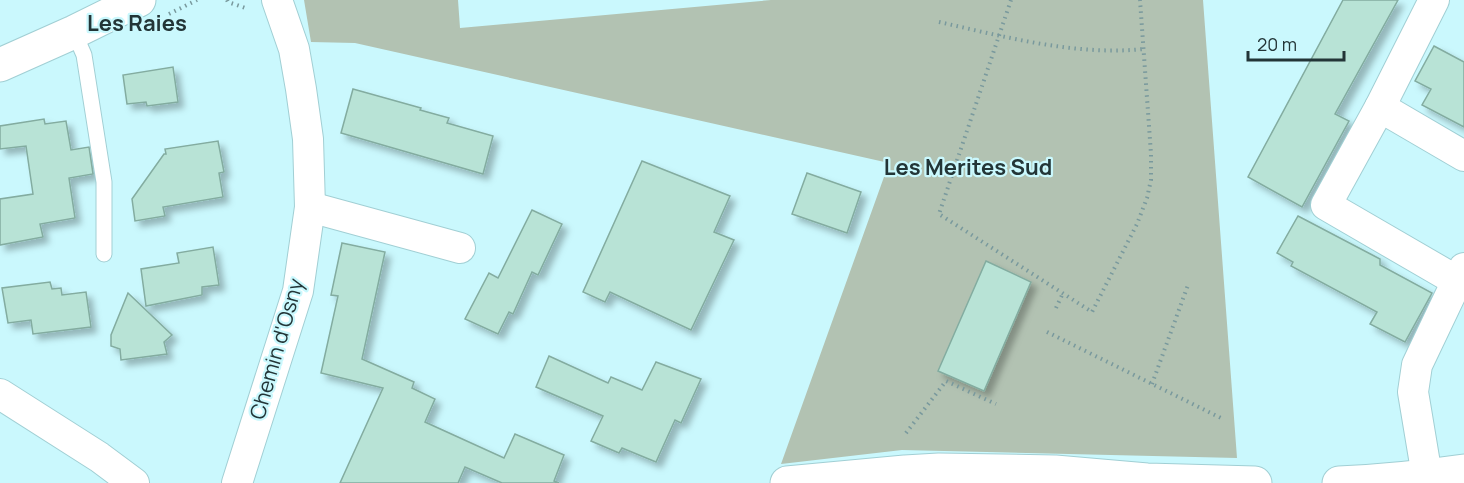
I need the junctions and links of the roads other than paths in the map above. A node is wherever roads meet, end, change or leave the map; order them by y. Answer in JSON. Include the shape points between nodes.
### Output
{"nodes":[{"id":1,"x":139,"y":0,"type":"edge"},
{"id":2,"x":277,"y":0,"type":"edge"},
{"id":3,"x":1434,"y":0,"type":"edge"},
{"id":4,"x":74,"y":32,"type":"junction"},
{"id":5,"x":0,"y":65,"type":"edge"},
{"id":6,"x":1380,"y":107,"type":"junction"},
{"id":7,"x":1464,"y":156,"type":"edge"},
{"id":8,"x":310,"y":207,"type":"junction"},
{"id":9,"x":460,"y":248,"type":"dead end"},
{"id":10,"x":104,"y":254,"type":"dead end"},
{"id":11,"x":1460,"y":274,"type":"edge"},
{"id":12,"x":0,"y":394,"type":"edge"},
{"id":13,"x":1464,"y":471,"type":"edge"},
{"id":14,"x":1427,"y":476,"type":"junction"},
{"id":15,"x":1053,"y":478,"type":"edge"},
{"id":16,"x":134,"y":483,"type":"edge"},
{"id":17,"x":237,"y":483,"type":"edge"},
{"id":18,"x":788,"y":483,"type":"edge"},
{"id":19,"x":1255,"y":483,"type":"edge"},
{"id":20,"x":1339,"y":483,"type":"edge"}],
"edges":[{"from":1,"to":4,"type":"street"},
{"from":2,"to":8,"type":"street","name":"Chemin d'Osny","via":[[294,49],[301,89],[308,139]]},
{"from":3,"to":6,"type":"street"},
{"from":4,"to":5,"type":"street"},
{"from":4,"to":10,"type":"lane","via":[[84,55],[104,182]]},
{"from":6,"to":7,"type":"street"},
{"from":6,"to":11,"type":"street","via":[[1326,206]]},
{"from":8,"to":9,"type":"street"},
{"from":8,"to":17,"type":"street","name":"Chemin d'Osny","via":[[298,291]]},
{"from":11,"to":14,"type":"street","via":[[1417,365],[1413,392]]},
{"from":12,"to":16,"type":"street"},
{"from":13,"to":14,"type":"street"},
{"from":14,"to":20,"type":"street"},
{"from":15,"to":18,"type":"street","via":[[939,470]]},
{"from":15,"to":19,"type":"street"}]}
